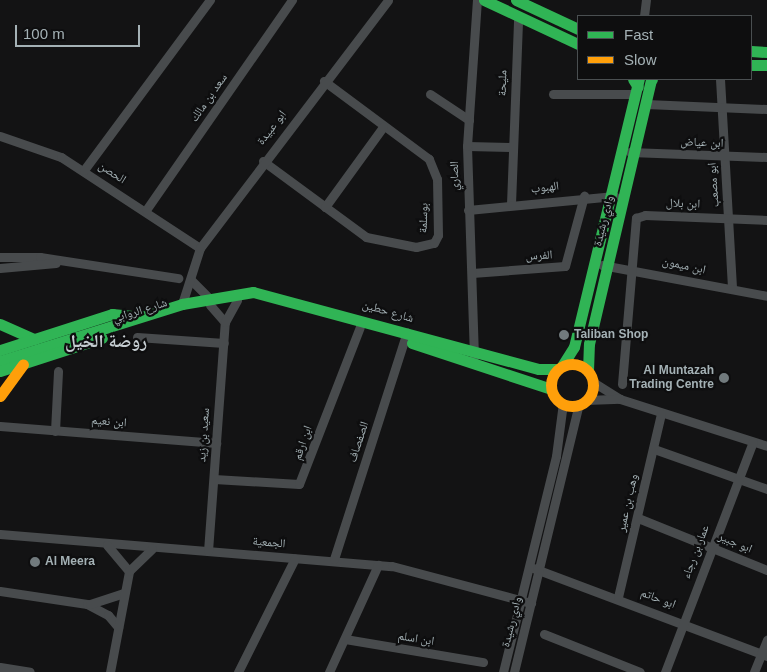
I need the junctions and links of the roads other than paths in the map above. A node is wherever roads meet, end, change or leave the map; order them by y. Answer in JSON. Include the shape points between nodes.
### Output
{"nodes":[{"id":1,"x":210,"y":0,"type":"edge"},
{"id":2,"x":292,"y":0,"type":"edge"},
{"id":3,"x":388,"y":0,"type":"edge"},
{"id":4,"x":477,"y":0,"type":"edge"},
{"id":5,"x":484,"y":0,"type":"edge"},
{"id":6,"x":516,"y":0,"type":"edge"},
{"id":7,"x":646,"y":0,"type":"edge"},
{"id":8,"x":644,"y":15,"type":"edge"},
{"id":9,"x":518,"y":20,"type":"junction"},
{"id":10,"x":577,"y":29,"type":"edge"},
{"id":11,"x":577,"y":44,"type":"edge"},
{"id":12,"x":752,"y":51,"type":"edge"},
{"id":13,"x":767,"y":52,"type":"edge"},
{"id":14,"x":752,"y":65,"type":"edge"},
{"id":15,"x":767,"y":65,"type":"edge"},
{"id":16,"x":720,"y":80,"type":"edge"},
{"id":17,"x":324,"y":81,"type":"junction"},
{"id":18,"x":643,"y":82,"type":"edge"},
{"id":19,"x":430,"y":94,"type":"dead end"},
{"id":20,"x":553,"y":94,"type":"dead end"},
{"id":21,"x":650,"y":104,"type":"junction"},
{"id":22,"x":722,"y":108,"type":"junction"},
{"id":23,"x":767,"y":109,"type":"edge"},
{"id":24,"x":469,"y":120,"type":"junction"},
{"id":25,"x":383,"y":127,"type":"junction"},
{"id":26,"x":0,"y":136,"type":"edge"},
{"id":27,"x":467,"y":146,"type":"junction"},
{"id":28,"x":513,"y":147,"type":"junction"},
{"id":29,"x":623,"y":151,"type":"junction"},
{"id":30,"x":635,"y":152,"type":"junction"},
{"id":31,"x":725,"y":156,"type":"junction"},
{"id":32,"x":767,"y":157,"type":"edge"},
{"id":33,"x":263,"y":161,"type":"junction"},
{"id":34,"x":84,"y":170,"type":"junction"},
{"id":35,"x":612,"y":195,"type":"junction"},
{"id":36,"x":584,"y":196,"type":"junction"},
{"id":37,"x":625,"y":197,"type":"junction"},
{"id":38,"x":511,"y":204,"type":"junction"},
{"id":39,"x":325,"y":207,"type":"junction"},
{"id":40,"x":146,"y":210,"type":"junction"},
{"id":41,"x":468,"y":210,"type":"junction"},
{"id":42,"x":729,"y":218,"type":"junction"},
{"id":43,"x":767,"y":220,"type":"edge"},
{"id":44,"x":200,"y":248,"type":"junction"},
{"id":45,"x":0,"y":257,"type":"edge"},
{"id":46,"x":59,"y":262,"type":"junction"},
{"id":47,"x":595,"y":264,"type":"junction"},
{"id":48,"x":608,"y":266,"type":"junction"},
{"id":49,"x":0,"y":268,"type":"edge"},
{"id":50,"x":634,"y":268,"type":"junction"},
{"id":51,"x":472,"y":274,"type":"junction"},
{"id":52,"x":178,"y":278,"type":"dead end"},
{"id":53,"x":191,"y":280,"type":"junction"},
{"id":54,"x":732,"y":289,"type":"junction"},
{"id":55,"x":767,"y":296,"type":"edge"},
{"id":56,"x":237,"y":300,"type":"junction"},
{"id":57,"x":210,"y":301,"type":"junction"},
{"id":58,"x":182,"y":304,"type":"junction"},
{"id":59,"x":135,"y":317,"type":"junction"},
{"id":60,"x":225,"y":322,"type":"junction"},
{"id":61,"x":0,"y":324,"type":"edge"},
{"id":62,"x":360,"y":327,"type":"junction"},
{"id":63,"x":406,"y":336,"type":"junction"},
{"id":64,"x":137,"y":337,"type":"dead end"},
{"id":65,"x":34,"y":340,"type":"junction"},
{"id":66,"x":224,"y":343,"type":"junction"},
{"id":67,"x":0,"y":350,"type":"edge"},
{"id":68,"x":474,"y":356,"type":"junction"},
{"id":69,"x":0,"y":361,"type":"edge"},
{"id":70,"x":24,"y":363,"type":"junction"},
{"id":71,"x":560,"y":368,"type":"junction"},
{"id":72,"x":58,"y":371,"type":"dead end"},
{"id":73,"x":588,"y":371,"type":"junction"},
{"id":74,"x":0,"y":372,"type":"edge"},
{"id":75,"x":593,"y":382,"type":"junction"},
{"id":76,"x":622,"y":384,"type":"dead end"},
{"id":77,"x":551,"y":389,"type":"junction"},
{"id":78,"x":0,"y":396,"type":"edge"},
{"id":79,"x":620,"y":399,"type":"junction"},
{"id":80,"x":582,"y":402,"type":"junction"},
{"id":81,"x":563,"y":404,"type":"junction"},
{"id":82,"x":661,"y":414,"type":"junction"},
{"id":83,"x":0,"y":426,"type":"edge"},
{"id":84,"x":55,"y":431,"type":"junction"},
{"id":85,"x":753,"y":442,"type":"junction"},
{"id":86,"x":216,"y":443,"type":"junction"},
{"id":87,"x":767,"y":446,"type":"edge"},
{"id":88,"x":654,"y":449,"type":"junction"},
{"id":89,"x":739,"y":478,"type":"junction"},
{"id":90,"x":214,"y":479,"type":"junction"},
{"id":91,"x":767,"y":489,"type":"edge"},
{"id":92,"x":638,"y":518,"type":"junction"},
{"id":93,"x":0,"y":534,"type":"edge"},
{"id":94,"x":107,"y":545,"type":"junction"},
{"id":95,"x":711,"y":547,"type":"junction"},
{"id":96,"x":153,"y":549,"type":"junction"},
{"id":97,"x":208,"y":551,"type":"junction"},
{"id":98,"x":295,"y":558,"type":"junction"},
{"id":99,"x":334,"y":559,"type":"junction"},
{"id":100,"x":378,"y":564,"type":"junction"},
{"id":101,"x":534,"y":568,"type":"junction"},
{"id":102,"x":767,"y":570,"type":"edge"},
{"id":103,"x":129,"y":571,"type":"junction"},
{"id":104,"x":0,"y":591,"type":"edge"},
{"id":105,"x":124,"y":593,"type":"junction"},
{"id":106,"x":618,"y":597,"type":"junction"},
{"id":107,"x":526,"y":601,"type":"junction"},
{"id":108,"x":87,"y":604,"type":"junction"},
{"id":109,"x":684,"y":622,"type":"junction"},
{"id":110,"x":118,"y":628,"type":"junction"},
{"id":111,"x":544,"y":634,"type":"dead end"},
{"id":112,"x":344,"y":639,"type":"junction"},
{"id":113,"x":767,"y":640,"type":"edge"},
{"id":114,"x":764,"y":655,"type":"edge"},
{"id":115,"x":483,"y":662,"type":"dead end"},
{"id":116,"x":0,"y":667,"type":"edge"},
{"id":117,"x":30,"y":672,"type":"edge"},
{"id":118,"x":110,"y":672,"type":"edge"},
{"id":119,"x":238,"y":672,"type":"edge"},
{"id":120,"x":329,"y":672,"type":"edge"},
{"id":121,"x":503,"y":672,"type":"edge"},
{"id":122,"x":514,"y":672,"type":"edge"},
{"id":123,"x":640,"y":672,"type":"edge"},
{"id":124,"x":665,"y":672,"type":"edge"},
{"id":125,"x":754,"y":672,"type":"edge"}],
"edges":[{"from":1,"to":34,"type":"street"},
{"from":2,"to":40,"type":"street","name":"سعد بن مالك"},
{"from":3,"to":17,"type":"street","name":"ابو عبيدة"},
{"from":4,"to":24,"type":"street","name":"الصاري"},
{"from":5,"to":9,"type":"street"},
{"from":6,"to":10,"type":"street"},
{"from":7,"to":8,"type":"street"},
{"from":9,"to":11,"type":"street"},
{"from":9,"to":28,"type":"street","name":"مليحة"},
{"from":12,"to":13,"type":"street"},
{"from":14,"to":15,"type":"street"},
{"from":16,"to":22,"type":"street","name":"ابو مصعب"},
{"from":17,"to":25,"type":"street","name":"بوسلمة"},
{"from":17,"to":33,"type":"street","name":"ابو عبيدة"},
{"from":18,"to":20,"type":"street"},
{"from":18,"to":21,"type":"street","name":"وادي رشيدة"},
{"from":18,"to":29,"type":"street","name":"وادي رشيدة"},
{"from":19,"to":24,"type":"street"},
{"from":21,"to":22,"type":"street"},
{"from":21,"to":30,"type":"street","name":"وادي رشيدة"},
{"from":22,"to":23,"type":"street"},
{"from":22,"to":31,"type":"street","name":"ابو مصعب"},
{"from":24,"to":27,"type":"street","name":"الصاري"},
{"from":25,"to":39,"type":"street"},
{"from":25,"to":39,"type":"street","name":"بوسلمة","via":[[435,168],[438,235],[434,243],[416,247],[366,237]]},
{"from":26,"to":34,"type":"street","name":"الحصن","via":[[37,146]]},
{"from":27,"to":28,"type":"street"},
{"from":27,"to":41,"type":"street","name":"الصاري"},
{"from":28,"to":38,"type":"street","name":"مليحة"},
{"from":29,"to":30,"type":"street","name":"ابن عياض"},
{"from":29,"to":35,"type":"street","name":"وادي رشيدة"},
{"from":30,"to":31,"type":"street","name":"ابن عياض"},
{"from":30,"to":37,"type":"street","name":"وادي رشيدة"},
{"from":31,"to":32,"type":"street","name":"ابن عياض"},
{"from":31,"to":42,"type":"street","name":"ابو مصعب"},
{"from":33,"to":39,"type":"street","name":"بوسلمة"},
{"from":33,"to":44,"type":"street","name":"ابو عبيدة"},
{"from":34,"to":40,"type":"street","name":"الحصن"},
{"from":35,"to":36,"type":"street","name":"الهبوب"},
{"from":35,"to":37,"type":"street","name":"الهبوب"},
{"from":35,"to":47,"type":"street","name":"وادي رشيدة"},
{"from":36,"to":38,"type":"street","name":"الهبوب"},
{"from":36,"to":51,"type":"street","name":"الفرس","via":[[565,266]]},
{"from":37,"to":48,"type":"street","name":"وادي رشيدة"},
{"from":38,"to":41,"type":"street","name":"الهبوب"},
{"from":40,"to":44,"type":"street","name":"الحصن"},
{"from":41,"to":51,"type":"street","name":"الصاري"},
{"from":42,"to":43,"type":"street","name":"ابن بلال"},
{"from":42,"to":50,"type":"street","name":"ابن بلال","via":[[645,214],[634,224]]},
{"from":42,"to":54,"type":"street","name":"ابو مصعب"},
{"from":44,"to":53,"type":"street","name":"ابو عبيدة"},
{"from":45,"to":46,"type":"street"},
{"from":46,"to":49,"type":"street"},
{"from":46,"to":52,"type":"street"},
{"from":47,"to":48,"type":"street","name":"ابن ميمون"},
{"from":47,"to":71,"type":"street","name":"وادي رشيدة","via":[[574,346]]},
{"from":48,"to":50,"type":"street","name":"ابن ميمون"},
{"from":48,"to":73,"type":"street","name":"وادي رشيدة"},
{"from":50,"to":54,"type":"street","name":"ابن ميمون"},
{"from":50,"to":76,"type":"street"},
{"from":51,"to":68,"type":"street","name":"الصاري"},
{"from":53,"to":57,"type":"street"},
{"from":53,"to":58,"type":"street","name":"ابو عبيدة"},
{"from":54,"to":55,"type":"street","name":"ابن ميمون"},
{"from":56,"to":57,"type":"street","name":"شارع الروابي"},
{"from":56,"to":60,"type":"street","name":"سعيد بن زيد"},
{"from":56,"to":62,"type":"street","name":"شارع حطين","via":[[280,303]]},
{"from":57,"to":58,"type":"street","name":"شارع الروابي"},
{"from":57,"to":60,"type":"street"},
{"from":57,"to":63,"type":"street","name":"شارع حطين","via":[[238,292],[278,295]]},
{"from":57,"to":70,"type":"street","name":"شارع الروابي"},
{"from":58,"to":59,"type":"street","name":"شارع الروابي"},
{"from":59,"to":65,"type":"street","name":"شارع الروابي","via":[[112,314]]},
{"from":59,"to":69,"type":"street"},
{"from":60,"to":66,"type":"street","name":"سعيد بن زيد"},
{"from":61,"to":65,"type":"street"},
{"from":62,"to":63,"type":"street","name":"شارع حطين"},
{"from":62,"to":90,"type":"street","name":"ابن ارقم","via":[[299,484]]},
{"from":63,"to":68,"type":"street","name":"شارع حطين"},
{"from":63,"to":99,"type":"street","name":"الصفصاف"},
{"from":64,"to":66,"type":"street"},
{"from":65,"to":67,"type":"street","name":"شارع الروابي"},
{"from":66,"to":86,"type":"street","name":"سعيد بن زيد"},
{"from":68,"to":71,"type":"street","name":"شارع حطين","via":[[539,369]]},
{"from":68,"to":77,"type":"street","name":"شارع حطين"},
{"from":70,"to":74,"type":"street"},
{"from":70,"to":78,"type":"street"},
{"from":71,"to":73,"type":"street","via":[[578,365]]},
{"from":71,"to":77,"type":"street"},
{"from":72,"to":84,"type":"street"},
{"from":73,"to":75,"type":"street"},
{"from":75,"to":79,"type":"street"},
{"from":75,"to":80,"type":"street"},
{"from":77,"to":81,"type":"street"},
{"from":79,"to":80,"type":"street"},
{"from":79,"to":82,"type":"street"},
{"from":80,"to":81,"type":"street"},
{"from":80,"to":101,"type":"street","name":"وادي رشيدة"},
{"from":81,"to":101,"type":"street","name":"وادي رشيدة","via":[[560,441]]},
{"from":82,"to":85,"type":"street"},
{"from":82,"to":88,"type":"street","name":"وهب بن عمير"},
{"from":83,"to":84,"type":"street","name":"ابن نعيم"},
{"from":84,"to":86,"type":"street","name":"ابن نعيم"},
{"from":85,"to":87,"type":"street"},
{"from":85,"to":89,"type":"street","name":"عمار بن رجاء"},
{"from":86,"to":90,"type":"street","name":"سعيد بن زيد"},
{"from":88,"to":89,"type":"street"},
{"from":88,"to":92,"type":"street","name":"وهب بن عمير"},
{"from":89,"to":91,"type":"street"},
{"from":89,"to":95,"type":"street","name":"عمار بن رجاء"},
{"from":90,"to":97,"type":"street","name":"سعيد بن زيد"},
{"from":92,"to":95,"type":"street","name":"ابو جبير"},
{"from":92,"to":106,"type":"street","name":"وهب بن عمير"},
{"from":93,"to":94,"type":"street","name":"الجمعية"},
{"from":94,"to":96,"type":"street","name":"الجمعية"},
{"from":94,"to":103,"type":"street","via":[[120,556]]},
{"from":95,"to":102,"type":"street","name":"ابو جبير"},
{"from":95,"to":109,"type":"street","name":"عمار بن رجاء"},
{"from":96,"to":97,"type":"street","name":"الجمعية"},
{"from":96,"to":103,"type":"street"},
{"from":97,"to":98,"type":"street","name":"الجمعية"},
{"from":98,"to":99,"type":"street","name":"الجمعية"},
{"from":98,"to":119,"type":"street"},
{"from":99,"to":100,"type":"street","name":"الجمعية"},
{"from":100,"to":107,"type":"street","name":"الجمعية"},
{"from":100,"to":112,"type":"street"},
{"from":101,"to":106,"type":"street","name":"ابو حاتم"},
{"from":101,"to":107,"type":"street","name":"وادي رشيدة"},
{"from":103,"to":105,"type":"street"},
{"from":104,"to":108,"type":"street"},
{"from":105,"to":108,"type":"street"},
{"from":105,"to":110,"type":"street"},
{"from":106,"to":109,"type":"street","name":"ابو حاتم"},
{"from":107,"to":121,"type":"street","name":"وادي رشيدة"},
{"from":107,"to":122,"type":"street","name":"وادي رشيدة"},
{"from":108,"to":110,"type":"street","via":[[108,615]]},
{"from":109,"to":114,"type":"street","name":"ابو حاتم"},
{"from":109,"to":124,"type":"street","name":"عمار بن رجاء"},
{"from":110,"to":118,"type":"street"},
{"from":111,"to":123,"type":"street"},
{"from":112,"to":115,"type":"street","name":"ابن اسلم"},
{"from":112,"to":120,"type":"street"},
{"from":113,"to":114,"type":"street"},
{"from":114,"to":125,"type":"street"},
{"from":116,"to":117,"type":"street"}]}
